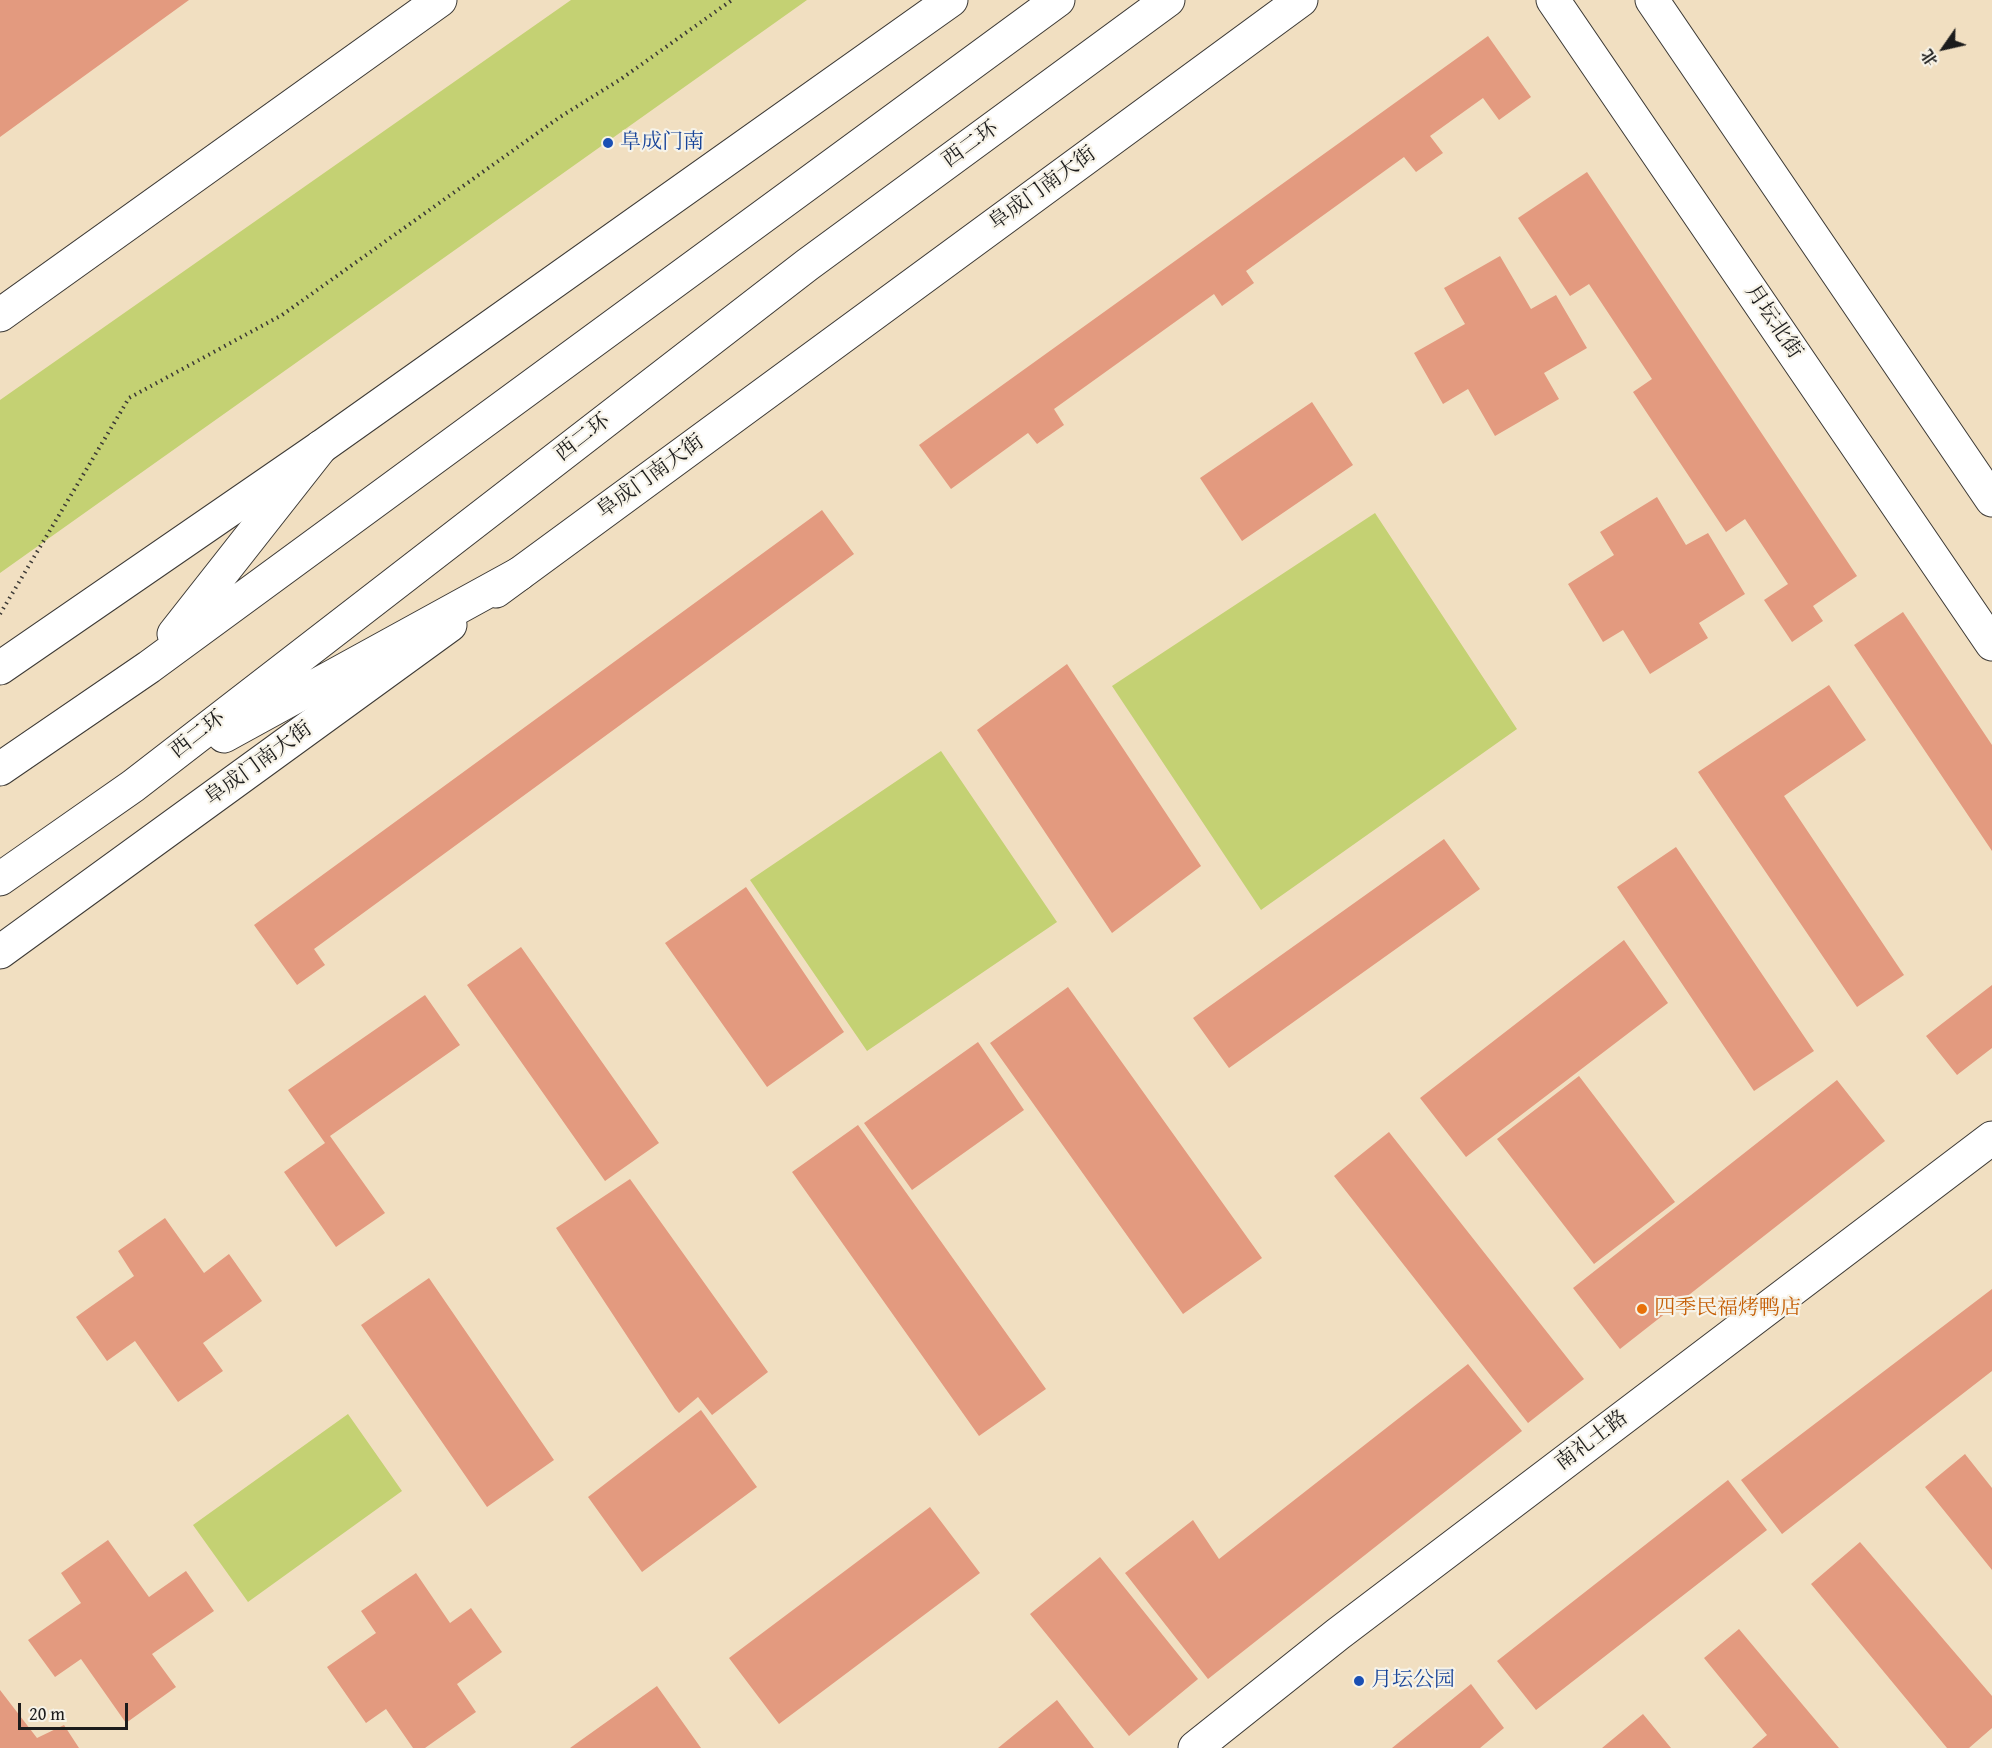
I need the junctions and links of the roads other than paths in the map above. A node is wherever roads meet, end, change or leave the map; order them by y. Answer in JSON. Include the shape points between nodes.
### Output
{"nodes":[{"id":1,"x":440,"y":0,"type":"edge"},
{"id":2,"x":951,"y":0,"type":"edge"},
{"id":3,"x":1058,"y":0,"type":"edge"},
{"id":4,"x":1168,"y":0,"type":"edge"},
{"id":5,"x":1301,"y":0,"type":"edge"},
{"id":6,"x":1553,"y":0,"type":"edge"},
{"id":7,"x":1652,"y":0,"type":"edge"},
{"id":8,"x":0,"y":315,"type":"edge"},
{"id":9,"x":321,"y":447,"type":"junction"},
{"id":10,"x":1992,"y":500,"type":"edge"},
{"id":11,"x":519,"y":574,"type":"junction"},
{"id":12,"x":1992,"y":644,"type":"edge"},
{"id":13,"x":149,"y":667,"type":"junction"},
{"id":14,"x":0,"y":668,"type":"edge"},
{"id":15,"x":0,"y":769,"type":"edge"},
{"id":16,"x":133,"y":786,"type":"junction"},
{"id":17,"x":0,"y":879,"type":"edge"},
{"id":18,"x":0,"y":952,"type":"edge"},
{"id":19,"x":1992,"y":1138,"type":"edge"},
{"id":20,"x":1195,"y":1748,"type":"edge"}],
"edges":[{"from":1,"to":8,"type":"main road"},
{"from":2,"to":9,"type":"main road"},
{"from":3,"to":13,"type":"main road"},
{"from":4,"to":16,"type":"main road","name":"西二环","via":[[807,265]]},
{"from":5,"to":11,"type":"main road","name":"阜成门南大街"},
{"from":6,"to":12,"type":"main road","name":"月坛北街"},
{"from":7,"to":10,"type":"main road"},
{"from":9,"to":13,"type":"main road"},
{"from":9,"to":14,"type":"main road"},
{"from":11,"to":16,"type":"main road"},
{"from":11,"to":18,"type":"main road","name":"阜成门南大街"},
{"from":13,"to":15,"type":"main road"},
{"from":16,"to":17,"type":"main road","name":"西二环"},
{"from":19,"to":20,"type":"main road","name":"南礼士路","via":[[1338,1634]]}]}
